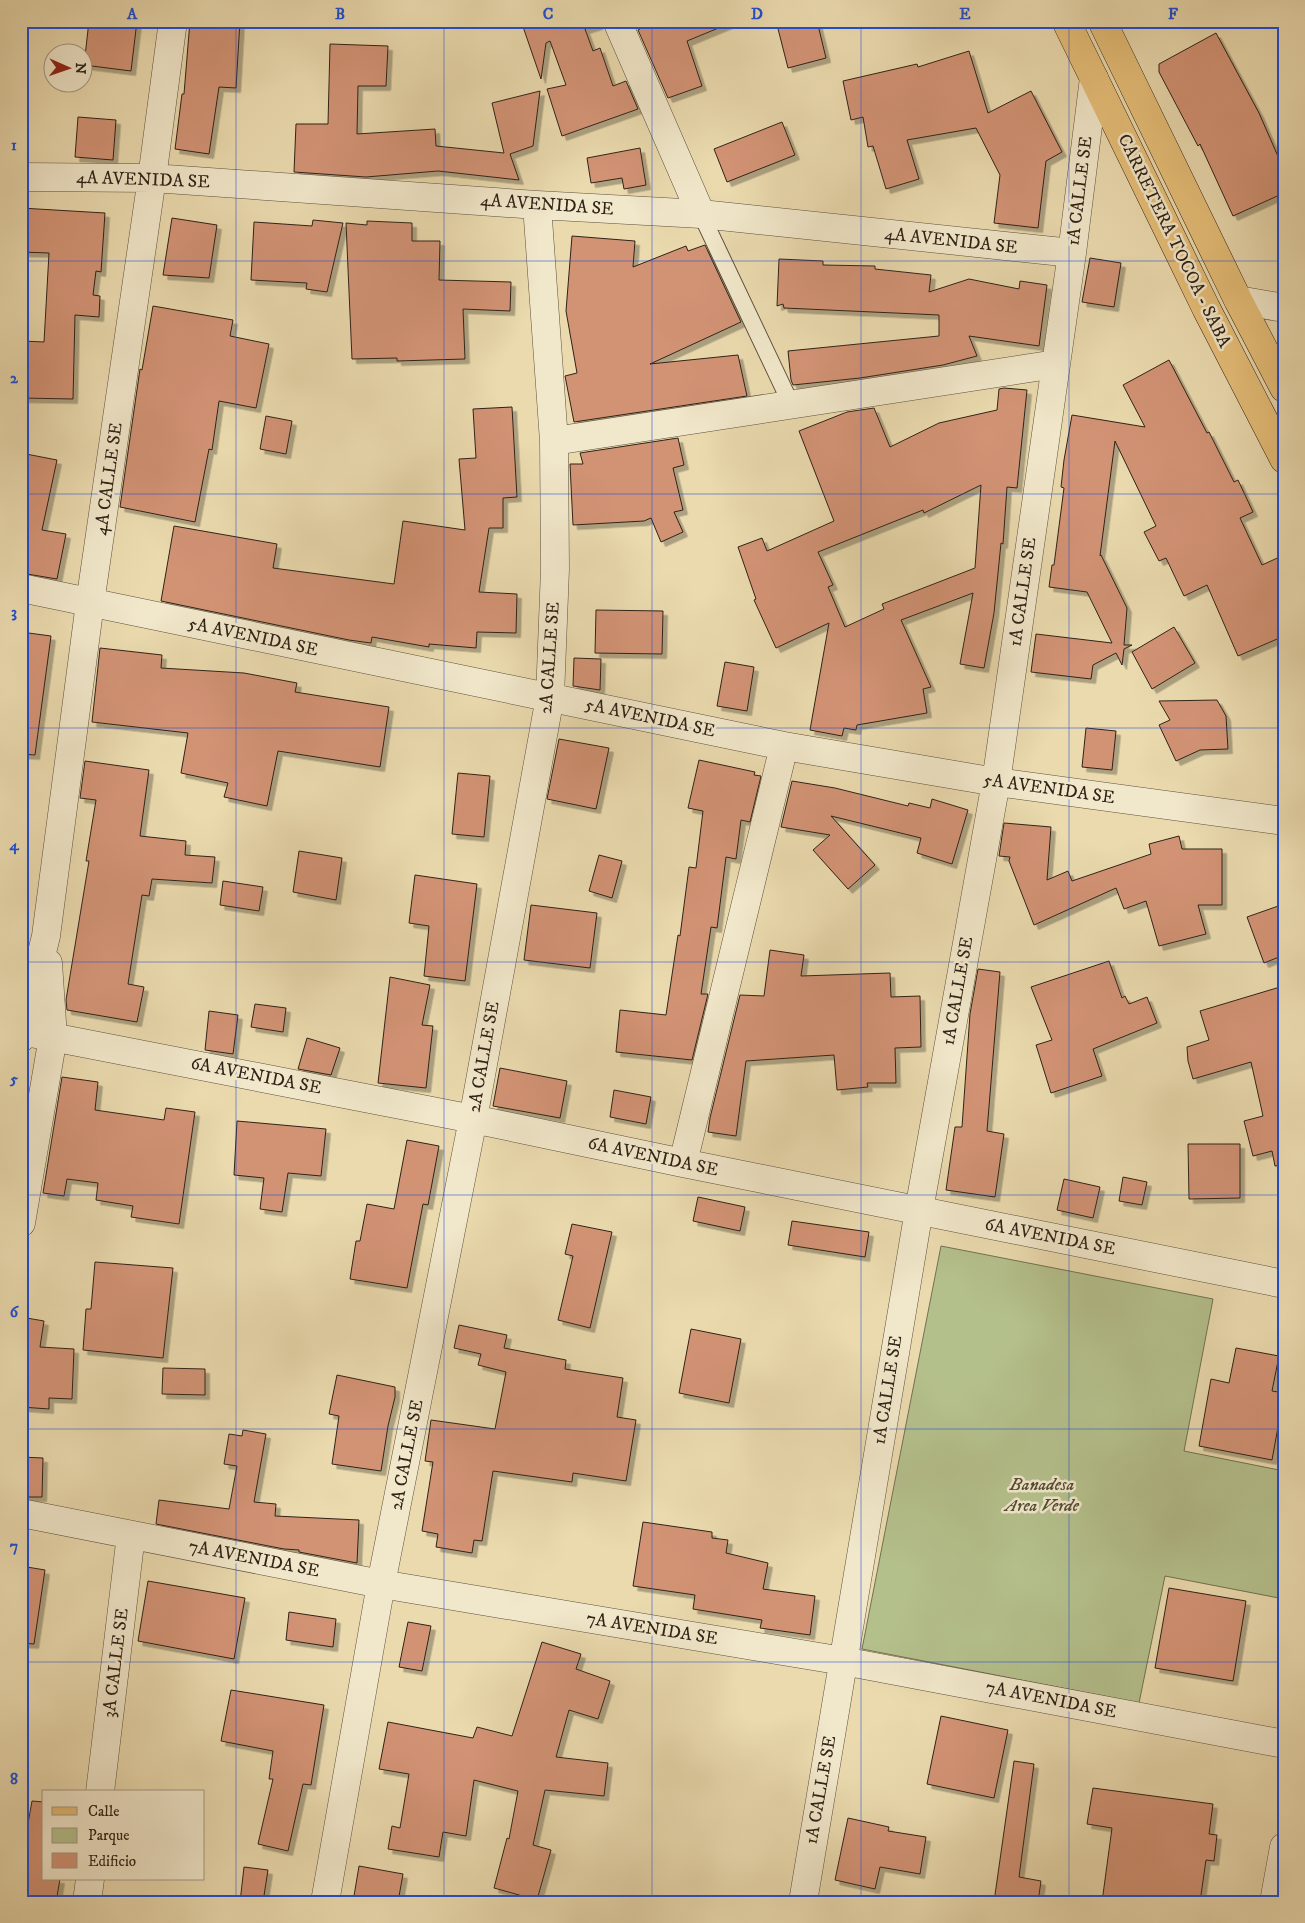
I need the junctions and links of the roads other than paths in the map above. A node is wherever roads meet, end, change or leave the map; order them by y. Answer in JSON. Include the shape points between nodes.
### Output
{"nodes":[{"id":1,"x":173,"y":21,"type":"edge"},
{"id":2,"x":617,"y":21,"type":"edge"},
{"id":3,"x":1066,"y":21,"type":"edge"},
{"id":4,"x":1107,"y":26,"type":"edge"},
{"id":5,"x":1094,"y":78,"type":"junction"},
{"id":6,"x":21,"y":177,"type":"edge"},
{"id":7,"x":152,"y":178,"type":"junction"},
{"id":8,"x":536,"y":205,"type":"junction"},
{"id":9,"x":701,"y":214,"type":"junction"},
{"id":10,"x":1072,"y":253,"type":"junction"},
{"id":11,"x":1238,"y":300,"type":"junction"},
{"id":12,"x":1284,"y":308,"type":"edge"},
{"id":13,"x":1056,"y":364,"type":"junction"},
{"id":14,"x":1284,"y":388,"type":"edge"},
{"id":15,"x":791,"y":404,"type":"junction"},
{"id":16,"x":554,"y":441,"type":"junction"},
{"id":17,"x":1284,"y":459,"type":"edge"},
{"id":18,"x":21,"y":588,"type":"edge"},
{"id":19,"x":90,"y":604,"type":"junction"},
{"id":20,"x":550,"y":697,"type":"junction"},
{"id":21,"x":784,"y":746,"type":"junction"},
{"id":22,"x":996,"y":782,"type":"junction"},
{"id":23,"x":1284,"y":821,"type":"edge"},
{"id":24,"x":46,"y":936,"type":"junction"},
{"id":25,"x":22,"y":1034,"type":"edge"},
{"id":26,"x":52,"y":1037,"type":"junction"},
{"id":27,"x":473,"y":1119,"type":"junction"},
{"id":28,"x":683,"y":1163,"type":"junction"},
{"id":29,"x":918,"y":1210,"type":"junction"},
{"id":30,"x":21,"y":1224,"type":"edge"},
{"id":31,"x":1284,"y":1284,"type":"edge"},
{"id":32,"x":21,"y":1513,"type":"edge"},
{"id":33,"x":131,"y":1534,"type":"junction"},
{"id":34,"x":381,"y":1584,"type":"junction"},
{"id":35,"x":843,"y":1661,"type":"junction"},
{"id":36,"x":1284,"y":1744,"type":"edge"},
{"id":37,"x":100,"y":1790,"type":"edge"},
{"id":38,"x":1284,"y":1847,"type":"edge"},
{"id":39,"x":90,"y":1880,"type":"edge"},
{"id":40,"x":87,"y":1902,"type":"edge"},
{"id":41,"x":325,"y":1902,"type":"edge"},
{"id":42,"x":803,"y":1902,"type":"edge"},
{"id":43,"x":1274,"y":1902,"type":"edge"}],
"edges":[{"from":1,"to":7,"type":"street","name":"4A CALLE SE"},
{"from":2,"to":9,"type":"street"},
{"from":3,"to":5,"type":"main road","name":"CARRETERA TOCOA - SABA"},
{"from":4,"to":11,"type":"main road","name":"CARRETERA TOCOA - SABA"},
{"from":5,"to":10,"type":"street","name":"1A CALLE SE"},
{"from":5,"to":17,"type":"main road","name":"CARRETERA TOCOA - SABA"},
{"from":6,"to":7,"type":"street","name":"4A AVENIDA SE"},
{"from":7,"to":8,"type":"street","name":"4A AVENIDA SE"},
{"from":7,"to":19,"type":"street","name":"4A CALLE SE"},
{"from":8,"to":9,"type":"street","name":"4A AVENIDA SE"},
{"from":8,"to":16,"type":"street","name":"2A CALLE SE"},
{"from":9,"to":10,"type":"street","name":"4A AVENIDA SE"},
{"from":9,"to":15,"type":"lane"},
{"from":10,"to":13,"type":"street","name":"1A CALLE SE"},
{"from":11,"to":12,"type":"street"},
{"from":11,"to":14,"type":"main road","name":"CARRETERA TOCOA - SABA"},
{"from":13,"to":15,"type":"street"},
{"from":13,"to":22,"type":"street","name":"1A CALLE SE"},
{"from":15,"to":16,"type":"street"},
{"from":16,"to":20,"type":"street","name":"2A CALLE SE","via":[[555,569]]},
{"from":18,"to":19,"type":"street","name":"5A AVENIDA SE"},
{"from":19,"to":20,"type":"street","name":"5A AVENIDA SE"},
{"from":19,"to":24,"type":"street","name":"4A CALLE SE"},
{"from":20,"to":21,"type":"street","name":"5A AVENIDA SE"},
{"from":20,"to":27,"type":"street","name":"2A CALLE SE"},
{"from":21,"to":22,"type":"street","name":"5A AVENIDA SE"},
{"from":21,"to":28,"type":"street"},
{"from":22,"to":23,"type":"street","name":"5A AVENIDA SE"},
{"from":22,"to":29,"type":"street","name":"1A CALLE SE"},
{"from":24,"to":25,"type":"street","name":"4A CALLE SE"},
{"from":24,"to":26,"type":"street","name":"4A CALLE SE"},
{"from":25,"to":26,"type":"street","name":"6A AVENIDA SE"},
{"from":26,"to":27,"type":"street","name":"6A AVENIDA SE"},
{"from":26,"to":30,"type":"street","name":"4A CALLE SE"},
{"from":27,"to":28,"type":"street","name":"6A AVENIDA SE"},
{"from":27,"to":34,"type":"street","name":"2A CALLE SE"},
{"from":28,"to":29,"type":"street","name":"6A AVENIDA SE"},
{"from":29,"to":31,"type":"street","name":"6A AVENIDA SE"},
{"from":29,"to":35,"type":"street","name":"1A CALLE SE"},
{"from":32,"to":33,"type":"street","name":"7A AVENIDA SE"},
{"from":33,"to":34,"type":"street","name":"7A AVENIDA SE"},
{"from":33,"to":37,"type":"street","name":"3A CALLE SE"},
{"from":34,"to":35,"type":"street","name":"7A AVENIDA SE"},
{"from":34,"to":41,"type":"street","name":"2A CALLE SE"},
{"from":35,"to":36,"type":"street","name":"7A AVENIDA SE"},
{"from":35,"to":42,"type":"street","name":"1A CALLE SE"},
{"from":38,"to":43,"type":"street"},
{"from":39,"to":40,"type":"street"}]}
